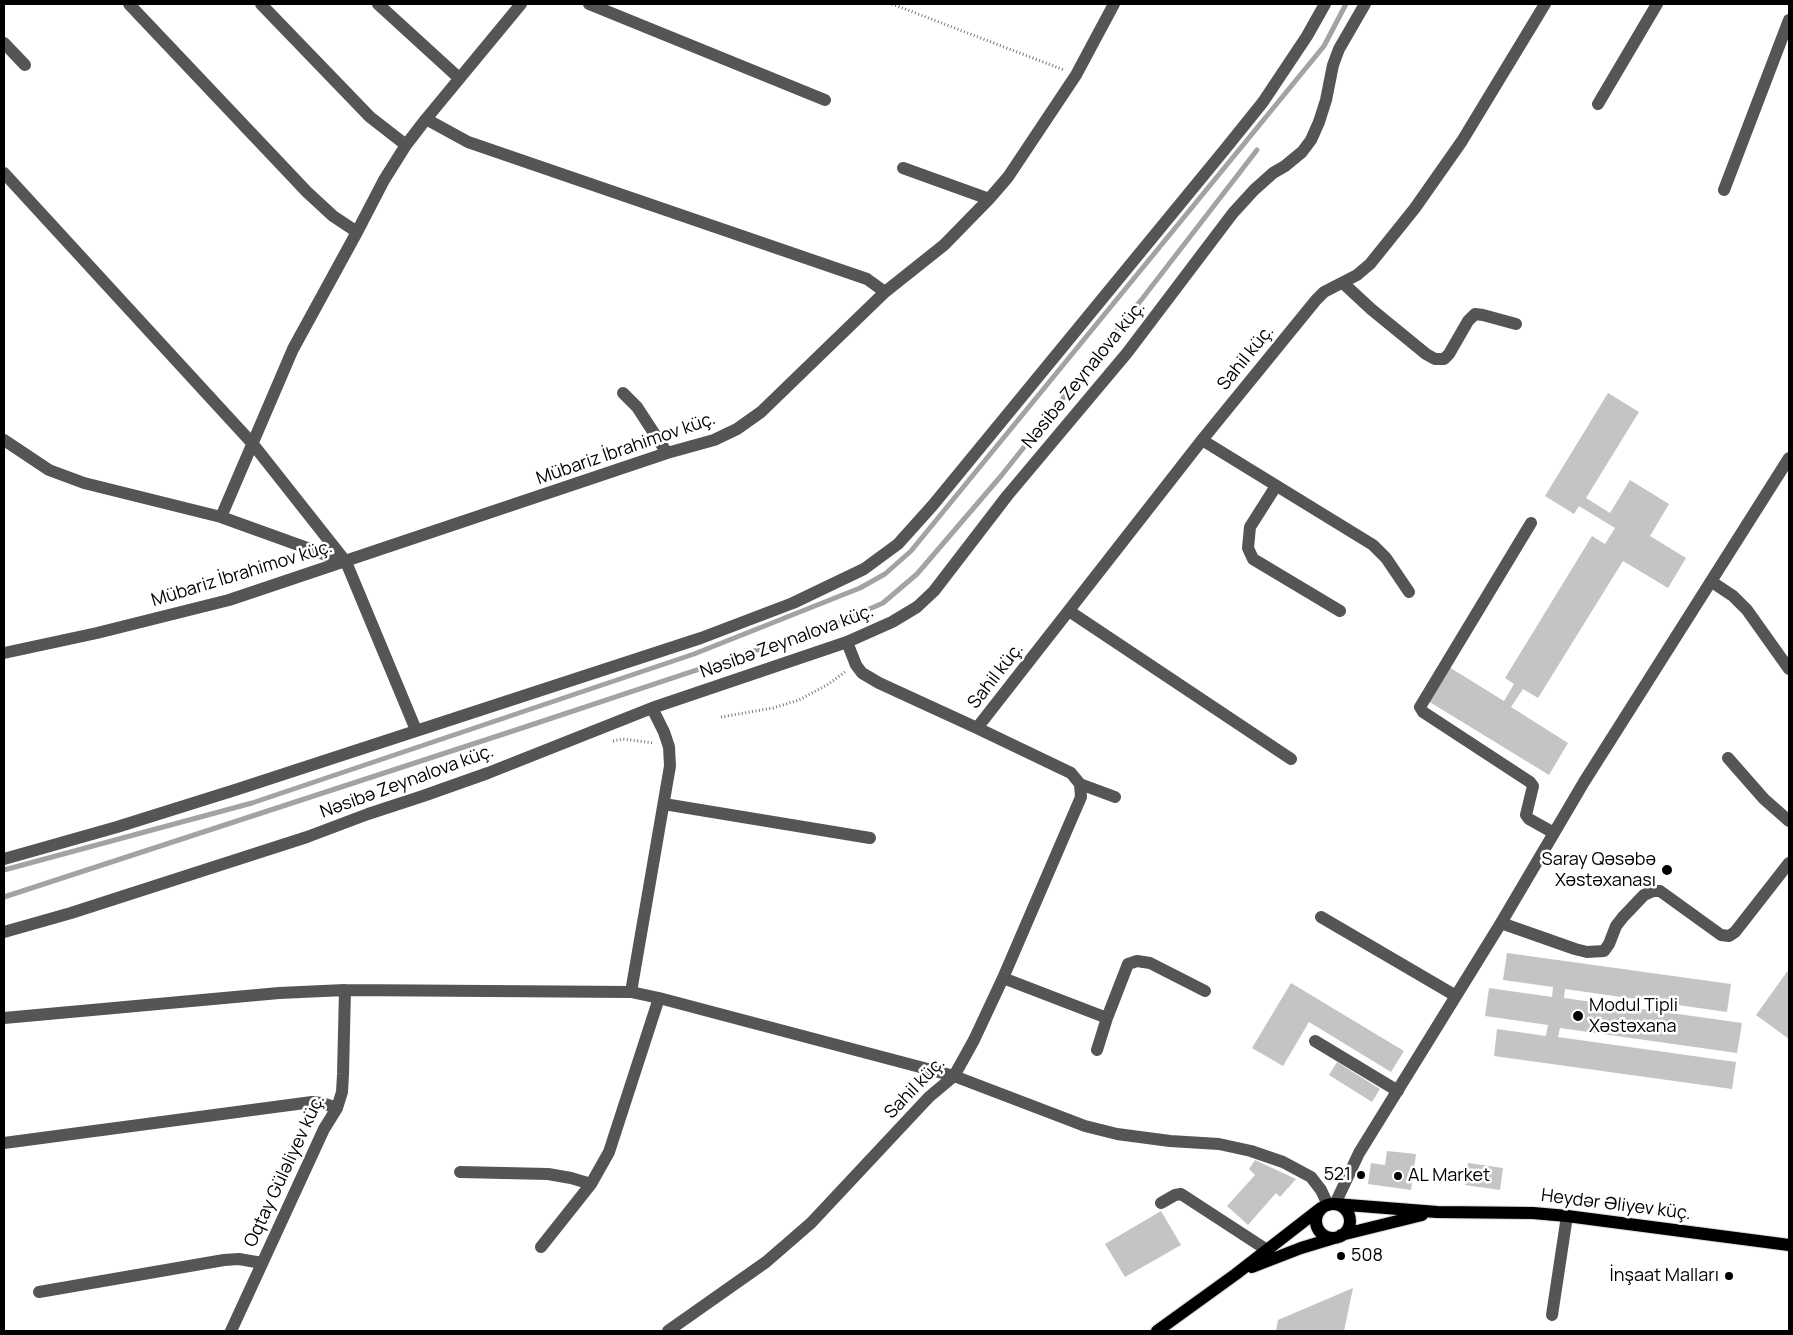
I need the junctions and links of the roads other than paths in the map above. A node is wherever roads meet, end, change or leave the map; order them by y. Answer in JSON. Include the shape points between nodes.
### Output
{"nodes":[{"id":1,"x":129,"y":4,"type":"edge"},
{"id":2,"x":260,"y":4,"type":"edge"},
{"id":3,"x":378,"y":4,"type":"edge"},
{"id":4,"x":521,"y":4,"type":"edge"},
{"id":5,"x":589,"y":4,"type":"edge"},
{"id":6,"x":1114,"y":4,"type":"edge"},
{"id":7,"x":1325,"y":4,"type":"edge"},
{"id":8,"x":1365,"y":4,"type":"edge"},
{"id":9,"x":1546,"y":4,"type":"edge"},
{"id":10,"x":1657,"y":4,"type":"edge"},
{"id":11,"x":1789,"y":20,"type":"edge"},
{"id":12,"x":4,"y":43,"type":"edge"},
{"id":13,"x":25,"y":65,"type":"dead end"},
{"id":14,"x":459,"y":78,"type":"junction"},
{"id":15,"x":825,"y":100,"type":"dead end"},
{"id":16,"x":1598,"y":104,"type":"dead end"},
{"id":17,"x":426,"y":119,"type":"junction"},
{"id":18,"x":406,"y":145,"type":"junction"},
{"id":19,"x":903,"y":168,"type":"dead end"},
{"id":20,"x":4,"y":173,"type":"edge"},
{"id":21,"x":1724,"y":190,"type":"dead end"},
{"id":22,"x":989,"y":198,"type":"junction"},
{"id":23,"x":357,"y":232,"type":"junction"},
{"id":24,"x":1343,"y":283,"type":"junction"},
{"id":25,"x":885,"y":292,"type":"junction"},
{"id":26,"x":1516,"y":324,"type":"dead end"},
{"id":27,"x":623,"y":392,"type":"dead end"},
{"id":28,"x":4,"y":440,"type":"edge"},
{"id":29,"x":1202,"y":440,"type":"junction"},
{"id":30,"x":252,"y":443,"type":"junction"},
{"id":31,"x":667,"y":453,"type":"junction"},
{"id":32,"x":1789,"y":458,"type":"edge"},
{"id":33,"x":1276,"y":486,"type":"junction"},
{"id":34,"x":221,"y":517,"type":"junction"},
{"id":35,"x":1531,"y":523,"type":"dead end"},
{"id":36,"x":346,"y":562,"type":"junction"},
{"id":37,"x":1712,"y":582,"type":"junction"},
{"id":38,"x":1409,"y":592,"type":"dead end"},
{"id":39,"x":1069,"y":611,"type":"junction"},
{"id":40,"x":1340,"y":611,"type":"dead end"},
{"id":41,"x":847,"y":642,"type":"junction"},
{"id":42,"x":4,"y":654,"type":"edge"},
{"id":43,"x":1789,"y":669,"type":"edge"},
{"id":44,"x":652,"y":708,"type":"junction"},
{"id":45,"x":977,"y":728,"type":"junction"},
{"id":46,"x":416,"y":730,"type":"junction"},
{"id":47,"x":1728,"y":758,"type":"dead end"},
{"id":48,"x":1291,"y":759,"type":"dead end"},
{"id":49,"x":1080,"y":784,"type":"junction"},
{"id":50,"x":1115,"y":797,"type":"dead end"},
{"id":51,"x":664,"y":804,"type":"junction"},
{"id":52,"x":1789,"y":821,"type":"edge"},
{"id":53,"x":1554,"y":833,"type":"junction"},
{"id":54,"x":870,"y":838,"type":"dead end"},
{"id":55,"x":4,"y":859,"type":"edge"},
{"id":56,"x":1789,"y":863,"type":"edge"},
{"id":57,"x":1321,"y":917,"type":"dead end"},
{"id":58,"x":1501,"y":922,"type":"junction"},
{"id":59,"x":4,"y":932,"type":"edge"},
{"id":60,"x":1003,"y":978,"type":"junction"},
{"id":61,"x":345,"y":990,"type":"junction"},
{"id":62,"x":1205,"y":991,"type":"dead end"},
{"id":63,"x":631,"y":992,"type":"junction"},
{"id":64,"x":1456,"y":996,"type":"junction"},
{"id":65,"x":659,"y":998,"type":"junction"},
{"id":66,"x":4,"y":1018,"type":"edge"},
{"id":67,"x":1107,"y":1018,"type":"junction"},
{"id":68,"x":1315,"y":1041,"type":"dead end"},
{"id":69,"x":1097,"y":1050,"type":"dead end"},
{"id":70,"x":954,"y":1076,"type":"junction"},
{"id":71,"x":1398,"y":1091,"type":"junction"},
{"id":72,"x":337,"y":1108,"type":"junction"},
{"id":73,"x":4,"y":1143,"type":"edge"},
{"id":74,"x":460,"y":1172,"type":"dead end"},
{"id":75,"x":591,"y":1184,"type":"junction"},
{"id":76,"x":1160,"y":1203,"type":"dead end"},
{"id":77,"x":1328,"y":1206,"type":"junction"},
{"id":78,"x":1437,"y":1212,"type":"junction"},
{"id":79,"x":1567,"y":1216,"type":"junction"},
{"id":80,"x":1338,"y":1237,"type":"junction"},
{"id":81,"x":1789,"y":1246,"type":"edge"},
{"id":82,"x":542,"y":1247,"type":"dead end"},
{"id":83,"x":1267,"y":1250,"type":"junction"},
{"id":84,"x":262,"y":1263,"type":"junction"},
{"id":85,"x":1236,"y":1274,"type":"junction"},
{"id":86,"x":39,"y":1292,"type":"dead end"},
{"id":87,"x":1552,"y":1315,"type":"dead end"},
{"id":88,"x":231,"y":1331,"type":"edge"},
{"id":89,"x":668,"y":1331,"type":"edge"},
{"id":90,"x":1157,"y":1331,"type":"edge"}],
"edges":[{"from":1,"to":23,"type":"street","via":[[307,192]]},
{"from":2,"to":18,"type":"street","via":[[370,117]]},
{"from":3,"to":14,"type":"street"},
{"from":4,"to":14,"type":"street"},
{"from":5,"to":15,"type":"street"},
{"from":6,"to":22,"type":"street","name":"Mübariz İbrahimov küç.","via":[[1076,75],[1008,177]]},
{"from":7,"to":46,"type":"street","via":[[1308,36],[1263,102],[898,544],[864,568],[784,606],[701,638]]},
{"from":8,"to":41,"type":"street","name":"Nəsibə Zeynalova küç.","via":[[1332,65],[1319,122],[1302,152],[1273,173],[1233,213],[1127,353],[1007,496],[934,591],[917,607],[892,622]]},
{"from":9,"to":24,"type":"street","name":"Sahil küç.","via":[[1462,141],[1415,208],[1370,264]]},
{"from":10,"to":16,"type":"street"},
{"from":11,"to":21,"type":"street"},
{"from":12,"to":13,"type":"street"},
{"from":14,"to":17,"type":"street"},
{"from":17,"to":18,"type":"street"},
{"from":17,"to":25,"type":"street","via":[[468,142],[868,279]]},
{"from":18,"to":23,"type":"street"},
{"from":19,"to":22,"type":"street"},
{"from":20,"to":30,"type":"street"},
{"from":22,"to":25,"type":"street","name":"Mübariz İbrahimov küç.","via":[[944,245]]},
{"from":23,"to":30,"type":"street","via":[[292,349]]},
{"from":24,"to":26,"type":"street","via":[[1371,310],[1435,359],[1444,359],[1449,354],[1475,314]]},
{"from":24,"to":29,"type":"street","name":"Sahil küç.","via":[[1331,287],[1316,300]]},
{"from":25,"to":31,"type":"street","name":"Mübariz İbrahimov küç.","via":[[761,412],[714,440]]},
{"from":27,"to":31,"type":"street","via":[[637,407]]},
{"from":28,"to":34,"type":"street","via":[[49,470],[84,483]]},
{"from":29,"to":33,"type":"street"},
{"from":29,"to":39,"type":"street","name":"Sahil küç."},
{"from":30,"to":34,"type":"street"},
{"from":30,"to":36,"type":"street"},
{"from":31,"to":36,"type":"street","name":"Mübariz İbrahimov küç."},
{"from":32,"to":37,"type":"street"},
{"from":33,"to":38,"type":"street","via":[[1373,545]]},
{"from":33,"to":40,"type":"street","via":[[1250,527],[1248,548],[1253,558]]},
{"from":34,"to":36,"type":"street"},
{"from":35,"to":53,"type":"street","via":[[1420,707],[1530,782],[1533,786],[1526,815]]},
{"from":36,"to":42,"type":"street","name":"Mübariz İbrahimov küç.","via":[[229,600]]},
{"from":36,"to":46,"type":"street"},
{"from":37,"to":43,"type":"street","via":[[1747,610]]},
{"from":37,"to":53,"type":"street"},
{"from":39,"to":45,"type":"street","name":"Sahil küç."},
{"from":39,"to":48,"type":"street"},
{"from":41,"to":44,"type":"street","name":"Nəsibə Zeynalova küç."},
{"from":41,"to":45,"type":"street","via":[[862,673]]},
{"from":44,"to":51,"type":"street","via":[[669,748],[670,766]]},
{"from":44,"to":59,"type":"street","name":"Nəsibə Zeynalova küç.","via":[[488,773],[307,837]]},
{"from":45,"to":49,"type":"street","name":"Sahil küç.","via":[[1071,773]]},
{"from":46,"to":55,"type":"street","via":[[117,827]]},
{"from":47,"to":52,"type":"street"},
{"from":49,"to":50,"type":"street"},
{"from":49,"to":60,"type":"street","name":"Sahil küç.","via":[[1081,797]]},
{"from":51,"to":54,"type":"street"},
{"from":51,"to":63,"type":"street"},
{"from":53,"to":58,"type":"street"},
{"from":56,"to":58,"type":"street","via":[[1736,932],[1729,936],[1721,935],[1660,891],[1644,895],[1622,917],[1604,951],[1575,949]]},
{"from":57,"to":64,"type":"street"},
{"from":58,"to":64,"type":"street"},
{"from":60,"to":67,"type":"street"},
{"from":60,"to":70,"type":"street","name":"Sahil küç."},
{"from":61,"to":63,"type":"street"},
{"from":61,"to":66,"type":"street"},
{"from":61,"to":72,"type":"street","name":"Oqtay Güləliyev küç.","via":[[342,1092]]},
{"from":62,"to":67,"type":"street","via":[[1150,963],[1138,961],[1128,964]]},
{"from":63,"to":65,"type":"street"},
{"from":64,"to":71,"type":"street"},
{"from":65,"to":70,"type":"street"},
{"from":65,"to":75,"type":"street","via":[[609,1152]]},
{"from":67,"to":69,"type":"street"},
{"from":68,"to":71,"type":"street"},
{"from":70,"to":77,"type":"street","via":[[1084,1126],[1117,1134],[1219,1144],[1252,1151],[1311,1176]]},
{"from":70,"to":89,"type":"street","name":"Sahil küç.","via":[[929,1097],[811,1223],[766,1262]]},
{"from":71,"to":77,"type":"street"},
{"from":72,"to":73,"type":"street","via":[[312,1102]]},
{"from":72,"to":84,"type":"street","name":"Oqtay Güləliyev küç.","via":[[324,1129]]},
{"from":74,"to":75,"type":"street","via":[[548,1174]]},
{"from":75,"to":82,"type":"street"},
{"from":76,"to":83,"type":"street","via":[[1180,1194]]},
{"from":77,"to":78,"type":"main road"},
{"from":77,"to":80,"type":"main road","via":[[1341,1206],[1349,1217],[1346,1231]]},
{"from":77,"to":80,"type":"main road","via":[[1317,1214],[1317,1228],[1327,1237]]},
{"from":77,"to":83,"type":"main road"},
{"from":78,"to":79,"type":"main road","name":"Heydər Əliyev küç.","via":[[1490,1211]]},
{"from":78,"to":80,"type":"main road"},
{"from":79,"to":81,"type":"main road","name":"Heydər Əliyev küç."},
{"from":79,"to":87,"type":"street"},
{"from":80,"to":85,"type":"main road"},
{"from":83,"to":85,"type":"main road"},
{"from":84,"to":86,"type":"street","via":[[224,1260]]},
{"from":84,"to":88,"type":"street","name":"Oqtay Güləliyev küç."},
{"from":85,"to":90,"type":"main road"}]}
